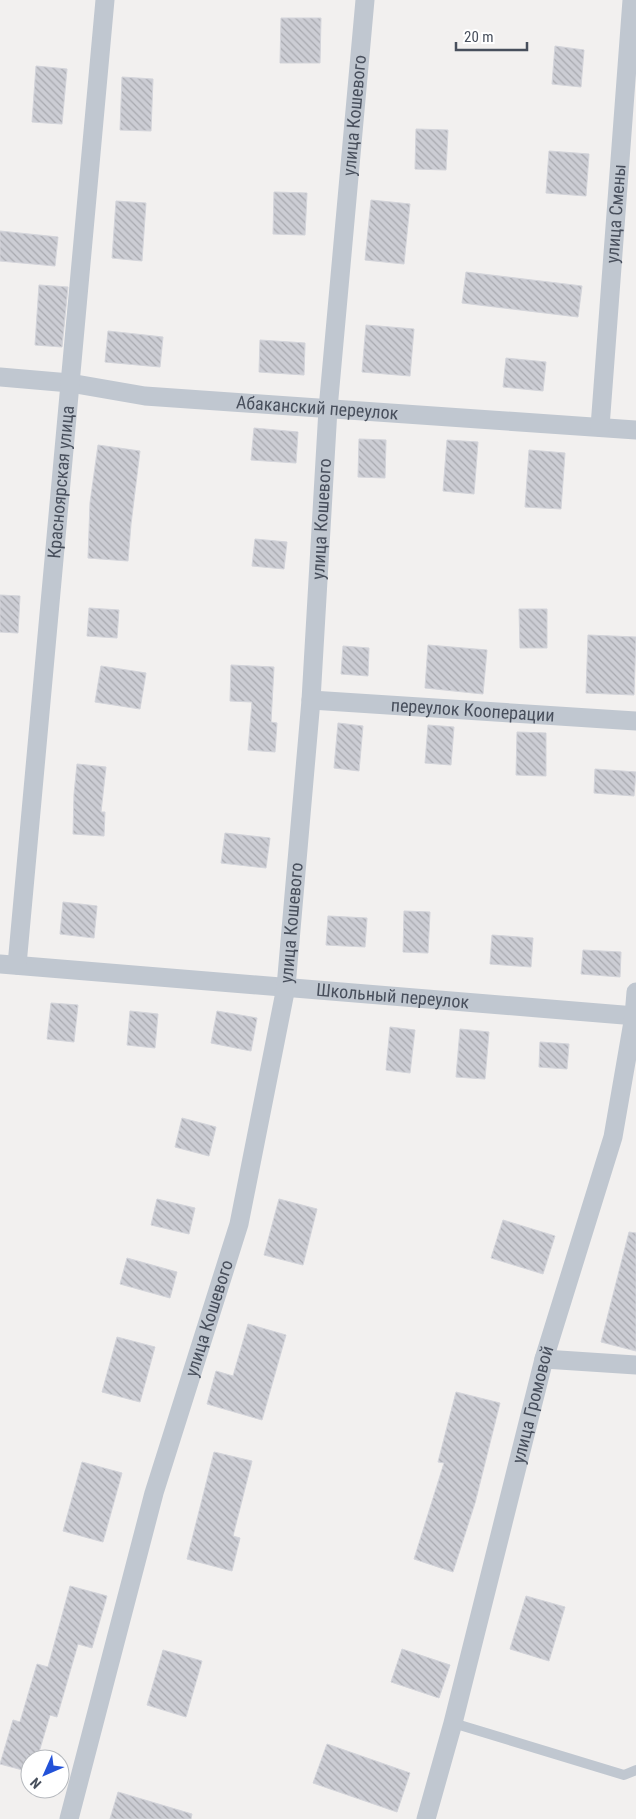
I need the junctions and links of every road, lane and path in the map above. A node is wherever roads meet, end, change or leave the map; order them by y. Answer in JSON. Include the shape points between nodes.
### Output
{"nodes":[{"id":1,"x":105,"y":0,"type":"edge"},
{"id":2,"x":365,"y":0,"type":"edge"},
{"id":3,"x":632,"y":0,"type":"edge"},
{"id":4,"x":0,"y":377,"type":"edge"},
{"id":5,"x":70,"y":383,"type":"junction"},
{"id":6,"x":328,"y":409,"type":"junction"},
{"id":7,"x":600,"y":427,"type":"junction"},
{"id":8,"x":636,"y":430,"type":"edge"},
{"id":9,"x":311,"y":700,"type":"junction"},
{"id":10,"x":636,"y":721,"type":"edge"},
{"id":11,"x":8,"y":964,"type":"edge"},
{"id":12,"x":286,"y":987,"type":"junction"},
{"id":13,"x":636,"y":992,"type":"edge"},
{"id":14,"x":635,"y":1016,"type":"edge"},
{"id":15,"x":544,"y":1359,"type":"junction"},
{"id":16,"x":636,"y":1365,"type":"edge"},
{"id":17,"x":453,"y":1723,"type":"junction"},
{"id":18,"x":636,"y":1770,"type":"edge"},
{"id":19,"x":69,"y":1819,"type":"edge"},
{"id":20,"x":426,"y":1819,"type":"edge"}],
"edges":[{"from":1,"to":5,"type":"street","name":"Красноярская улица"},
{"from":2,"to":6,"type":"street","name":"улица Кошевого"},
{"from":3,"to":7,"type":"street","name":"улица Смены"},
{"from":4,"to":5,"type":"street","name":"Абаканский переулок"},
{"from":5,"to":6,"type":"street","name":"Абаканский переулок","via":[[145,396]]},
{"from":5,"to":11,"type":"street","name":"Красноярская улица"},
{"from":6,"to":7,"type":"street","name":"Абаканский переулок"},
{"from":6,"to":9,"type":"street","name":"улица Кошевого"},
{"from":7,"to":8,"type":"street","name":"Абаканский переулок"},
{"from":9,"to":10,"type":"street","name":"переулок Кооперации"},
{"from":9,"to":12,"type":"street","name":"улица Кошевого"},
{"from":11,"to":12,"type":"street","name":"Школьный переулок"},
{"from":12,"to":14,"type":"street","name":"Школьный переулок"},
{"from":12,"to":19,"type":"street","name":"улица Кошевого","via":[[239,1224],[154,1493]]},
{"from":13,"to":14,"type":"street","name":"улица Громовой"},
{"from":14,"to":15,"type":"street","name":"улица Громовой","via":[[613,1137]]},
{"from":15,"to":16,"type":"street"},
{"from":15,"to":17,"type":"street","name":"улица Громовой"},
{"from":17,"to":18,"type":"lane","via":[[624,1775]]},
{"from":17,"to":20,"type":"street","name":"улица Громовой"}]}
